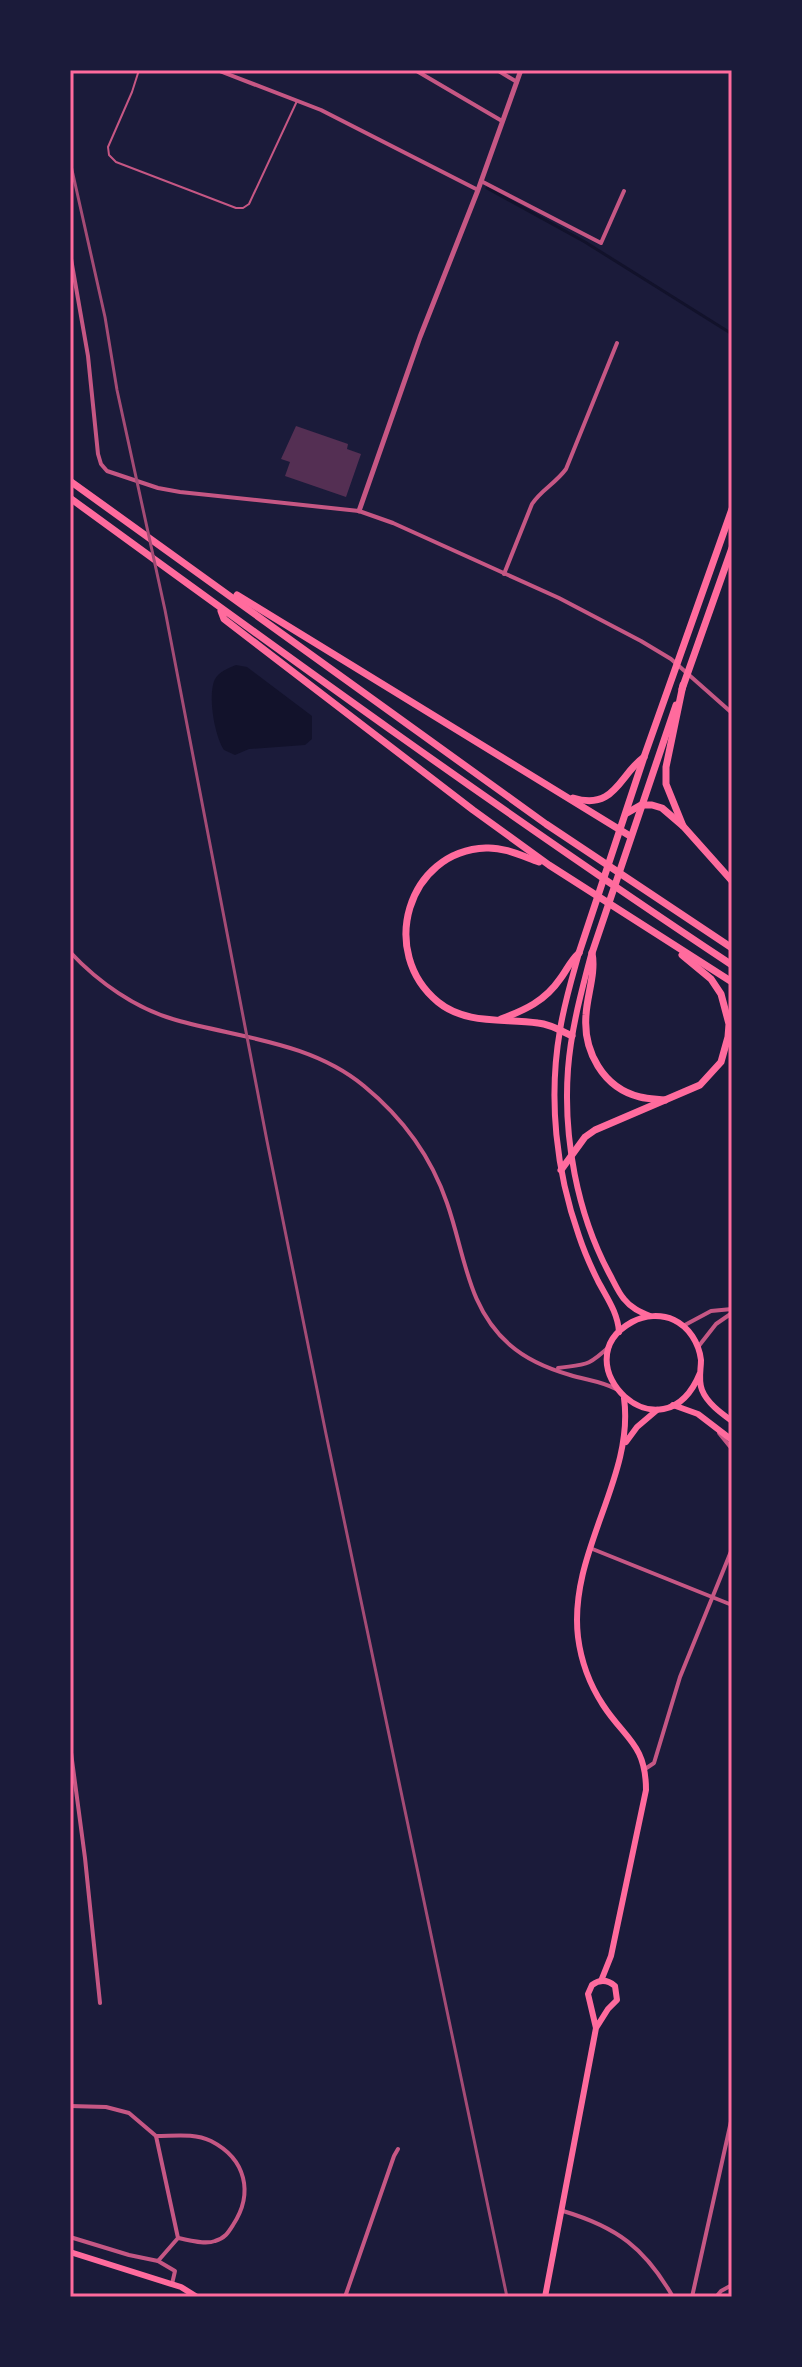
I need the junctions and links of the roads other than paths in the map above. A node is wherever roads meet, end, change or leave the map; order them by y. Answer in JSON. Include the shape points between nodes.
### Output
{"nodes":[{"id":1,"x":139,"y":70,"type":"edge"},
{"id":2,"x":217,"y":70,"type":"edge"},
{"id":3,"x":415,"y":70,"type":"edge"},
{"id":4,"x":497,"y":70,"type":"edge"},
{"id":5,"x":521,"y":70,"type":"edge"},
{"id":6,"x":517,"y":82,"type":"junction"},
{"id":7,"x":298,"y":100,"type":"junction"},
{"id":8,"x":503,"y":122,"type":"junction"},
{"id":9,"x":481,"y":181,"type":"junction"},
{"id":10,"x":478,"y":190,"type":"junction"},
{"id":11,"x":624,"y":191,"type":"dead end"},
{"id":12,"x":70,"y":253,"type":"edge"},
{"id":13,"x":617,"y":343,"type":"dead end"},
{"id":14,"x":70,"y":481,"type":"edge"},
{"id":15,"x":70,"y":498,"type":"edge"},
{"id":16,"x":732,"y":509,"type":"edge"},
{"id":17,"x":359,"y":511,"type":"junction"},
{"id":18,"x":732,"y":548,"type":"edge"},
{"id":19,"x":191,"y":567,"type":"junction"},
{"id":20,"x":504,"y":574,"type":"junction"},
{"id":21,"x":220,"y":609,"type":"junction"},
{"id":22,"x":683,"y":685,"type":"junction"},
{"id":23,"x":732,"y":713,"type":"edge"},
{"id":24,"x":644,"y":757,"type":"junction"},
{"id":25,"x":559,"y":793,"type":"junction"},
{"id":26,"x":641,"y":805,"type":"junction"},
{"id":27,"x":627,"y":813,"type":"junction"},
{"id":28,"x":683,"y":826,"type":"junction"},
{"id":29,"x":620,"y":830,"type":"junction"},
{"id":30,"x":630,"y":836,"type":"junction"},
{"id":31,"x":549,"y":865,"type":"junction"},
{"id":32,"x":732,"y":881,"type":"edge"},
{"id":33,"x":732,"y":948,"type":"edge"},
{"id":34,"x":679,"y":949,"type":"junction"},
{"id":35,"x":70,"y":952,"type":"edge"},
{"id":36,"x":579,"y":953,"type":"junction"},
{"id":37,"x":592,"y":953,"type":"junction"},
{"id":38,"x":732,"y":965,"type":"edge"},
{"id":39,"x":732,"y":982,"type":"edge"},
{"id":40,"x":495,"y":1021,"type":"junction"},
{"id":41,"x":560,"y":1030,"type":"junction"},
{"id":42,"x":572,"y":1036,"type":"junction"},
{"id":43,"x":667,"y":1100,"type":"junction"},
{"id":44,"x":572,"y":1153,"type":"junction"},
{"id":45,"x":561,"y":1170,"type":"junction"},
{"id":46,"x":732,"y":1311,"type":"edge"},
{"id":47,"x":650,"y":1316,"type":"junction"},
{"id":48,"x":683,"y":1326,"type":"junction"},
{"id":49,"x":619,"y":1332,"type":"junction"},
{"id":50,"x":611,"y":1346,"type":"junction"},
{"id":51,"x":698,"y":1347,"type":"junction"},
{"id":52,"x":555,"y":1369,"type":"junction"},
{"id":53,"x":700,"y":1373,"type":"junction"},
{"id":54,"x":616,"y":1389,"type":"junction"},
{"id":55,"x":624,"y":1398,"type":"junction"},
{"id":56,"x":673,"y":1405,"type":"junction"},
{"id":57,"x":658,"y":1409,"type":"junction"},
{"id":58,"x":732,"y":1421,"type":"edge"},
{"id":59,"x":715,"y":1428,"type":"junction"},
{"id":60,"x":732,"y":1440,"type":"edge"},
{"id":61,"x":624,"y":1445,"type":"junction"},
{"id":62,"x":732,"y":1449,"type":"edge"},
{"id":63,"x":590,"y":1548,"type":"junction"},
{"id":64,"x":732,"y":1549,"type":"edge"},
{"id":65,"x":711,"y":1598,"type":"junction"},
{"id":66,"x":732,"y":1605,"type":"edge"},
{"id":67,"x":70,"y":1745,"type":"edge"},
{"id":68,"x":645,"y":1769,"type":"junction"},
{"id":69,"x":611,"y":1956,"type":"junction"},
{"id":70,"x":601,"y":1981,"type":"junction"},
{"id":71,"x":611,"y":1983,"type":"junction"},
{"id":72,"x":100,"y":2003,"type":"dead end"},
{"id":73,"x":591,"y":2004,"type":"junction"},
{"id":74,"x":608,"y":2009,"type":"junction"},
{"id":75,"x":596,"y":2028,"type":"junction"},
{"id":76,"x":70,"y":2106,"type":"edge"},
{"id":77,"x":732,"y":2117,"type":"edge"},
{"id":78,"x":156,"y":2136,"type":"junction"},
{"id":79,"x":398,"y":2149,"type":"dead end"},
{"id":80,"x":562,"y":2211,"type":"junction"},
{"id":81,"x":70,"y":2237,"type":"edge"},
{"id":82,"x":178,"y":2238,"type":"junction"},
{"id":83,"x":70,"y":2252,"type":"edge"},
{"id":84,"x":158,"y":2261,"type":"junction"},
{"id":85,"x":172,"y":2284,"type":"junction"},
{"id":86,"x":732,"y":2285,"type":"edge"},
{"id":87,"x":197,"y":2297,"type":"edge"},
{"id":88,"x":345,"y":2297,"type":"edge"},
{"id":89,"x":545,"y":2297,"type":"edge"},
{"id":90,"x":673,"y":2297,"type":"edge"},
{"id":91,"x":692,"y":2297,"type":"edge"},
{"id":92,"x":716,"y":2297,"type":"edge"}],
"edges":[{"from":1,"to":7,"type":"lane","via":[[109,155],[236,208],[249,204]]},
{"from":2,"to":7,"type":"street"},
{"from":3,"to":8,"type":"street"},
{"from":4,"to":6,"type":"street"},
{"from":5,"to":6,"type":"street"},
{"from":6,"to":8,"type":"street"},
{"from":7,"to":10,"type":"street"},
{"from":8,"to":9,"type":"street"},
{"from":9,"to":10,"type":"street"},
{"from":9,"to":11,"type":"street","via":[[601,243]]},
{"from":10,"to":17,"type":"street"},
{"from":12,"to":17,"type":"street","via":[[98,454],[107,471],[210,497]]},
{"from":13,"to":20,"type":"street","via":[[566,469],[532,504]]},
{"from":14,"to":19,"type":"highway"},
{"from":15,"to":21,"type":"highway"},
{"from":16,"to":24,"type":"highway"},
{"from":17,"to":20,"type":"street"},
{"from":18,"to":22,"type":"highway"},
{"from":19,"to":25,"type":"highway"},
{"from":19,"to":33,"type":"highway","via":[[546,824]]},
{"from":20,"to":23,"type":"street","via":[[671,659]]},
{"from":21,"to":31,"type":"highway","via":[[224,619]]},
{"from":21,"to":38,"type":"highway"},
{"from":22,"to":26,"type":"highway"},
{"from":22,"to":28,"type":"highway","via":[[666,784]]},
{"from":24,"to":25,"type":"highway","via":[[605,798],[580,800]]},
{"from":24,"to":27,"type":"highway"},
{"from":25,"to":29,"type":"highway"},
{"from":26,"to":27,"type":"highway"},
{"from":26,"to":28,"type":"highway","via":[[662,808]]},
{"from":26,"to":30,"type":"highway"},
{"from":27,"to":29,"type":"highway"},
{"from":28,"to":32,"type":"highway"},
{"from":29,"to":30,"type":"highway"},
{"from":29,"to":36,"type":"highway"},
{"from":30,"to":37,"type":"highway"},
{"from":31,"to":34,"type":"highway"},
{"from":31,"to":40,"type":"highway","via":[[501,849],[473,850],[449,859],[414,896],[405,922],[405,943],[418,980],[440,1004]]},
{"from":34,"to":39,"type":"highway"},
{"from":34,"to":43,"type":"highway","via":[[721,994],[728,1037],[711,1075]]},
{"from":35,"to":52,"type":"street","via":[[122,995],[174,1020],[301,1051],[362,1084],[408,1128],[434,1168],[479,1308],[512,1347]]},
{"from":36,"to":40,"type":"highway","via":[[541,1000]]},
{"from":36,"to":41,"type":"main road"},
{"from":37,"to":42,"type":"main road"},
{"from":37,"to":43,"type":"highway","via":[[585,1018],[594,1060],[622,1090]]},
{"from":40,"to":41,"type":"highway","via":[[541,1023]]},
{"from":41,"to":42,"type":"highway"},
{"from":41,"to":45,"type":"main road","via":[[554,1098]]},
{"from":42,"to":44,"type":"main road"},
{"from":43,"to":44,"type":"highway","via":[[595,1130]]},
{"from":44,"to":45,"type":"highway"},
{"from":44,"to":47,"type":"main road","via":[[606,1267],[625,1300]]},
{"from":45,"to":49,"type":"main road","via":[[583,1246],[615,1312]]},
{"from":46,"to":48,"type":"street","via":[[711,1311]]},
{"from":46,"to":51,"type":"street"},
{"from":47,"to":48,"type":"main road"},
{"from":47,"to":49,"type":"main road"},
{"from":48,"to":51,"type":"main road"},
{"from":49,"to":50,"type":"main road"},
{"from":50,"to":52,"type":"street","via":[[585,1366]]},
{"from":50,"to":54,"type":"main road","via":[[607,1364]]},
{"from":51,"to":53,"type":"main road"},
{"from":52,"to":54,"type":"street"},
{"from":53,"to":56,"type":"main road","via":[[685,1398]]},
{"from":53,"to":58,"type":"main road","via":[[708,1400]]},
{"from":54,"to":55,"type":"main road"},
{"from":55,"to":57,"type":"main road"},
{"from":55,"to":61,"type":"main road"},
{"from":56,"to":57,"type":"main road"},
{"from":56,"to":59,"type":"main road","via":[[698,1414]]},
{"from":57,"to":61,"type":"main road"},
{"from":59,"to":60,"type":"main road"},
{"from":59,"to":62,"type":"street"},
{"from":61,"to":63,"type":"main road"},
{"from":63,"to":65,"type":"street"},
{"from":63,"to":68,"type":"main road","via":[[577,1616],[582,1658],[603,1705],[638,1748]]},
{"from":64,"to":65,"type":"street"},
{"from":65,"to":66,"type":"street"},
{"from":65,"to":68,"type":"street","via":[[654,1763]]},
{"from":67,"to":72,"type":"street"},
{"from":68,"to":69,"type":"main road","via":[[646,1790]]},
{"from":69,"to":70,"type":"main road"},
{"from":69,"to":71,"type":"main road"},
{"from":70,"to":71,"type":"main road"},
{"from":70,"to":73,"type":"main road","via":[[590,1989]]},
{"from":71,"to":74,"type":"main road","via":[[618,1995]]},
{"from":73,"to":74,"type":"main road"},
{"from":73,"to":75,"type":"main road"},
{"from":74,"to":75,"type":"main road"},
{"from":75,"to":80,"type":"main road"},
{"from":76,"to":78,"type":"street","via":[[129,2113]]},
{"from":77,"to":91,"type":"street"},
{"from":78,"to":82,"type":"street"},
{"from":78,"to":82,"type":"street","via":[[210,2140],[236,2162],[246,2183],[245,2202],[227,2236],[212,2243]]},
{"from":79,"to":88,"type":"street"},
{"from":80,"to":89,"type":"main road"},
{"from":80,"to":90,"type":"street","via":[[612,2229],[632,2244],[656,2268]]},
{"from":81,"to":84,"type":"street"},
{"from":82,"to":84,"type":"street"},
{"from":83,"to":85,"type":"main road"},
{"from":84,"to":85,"type":"street","via":[[175,2271]]},
{"from":85,"to":87,"type":"main road"},
{"from":86,"to":92,"type":"street"}]}
